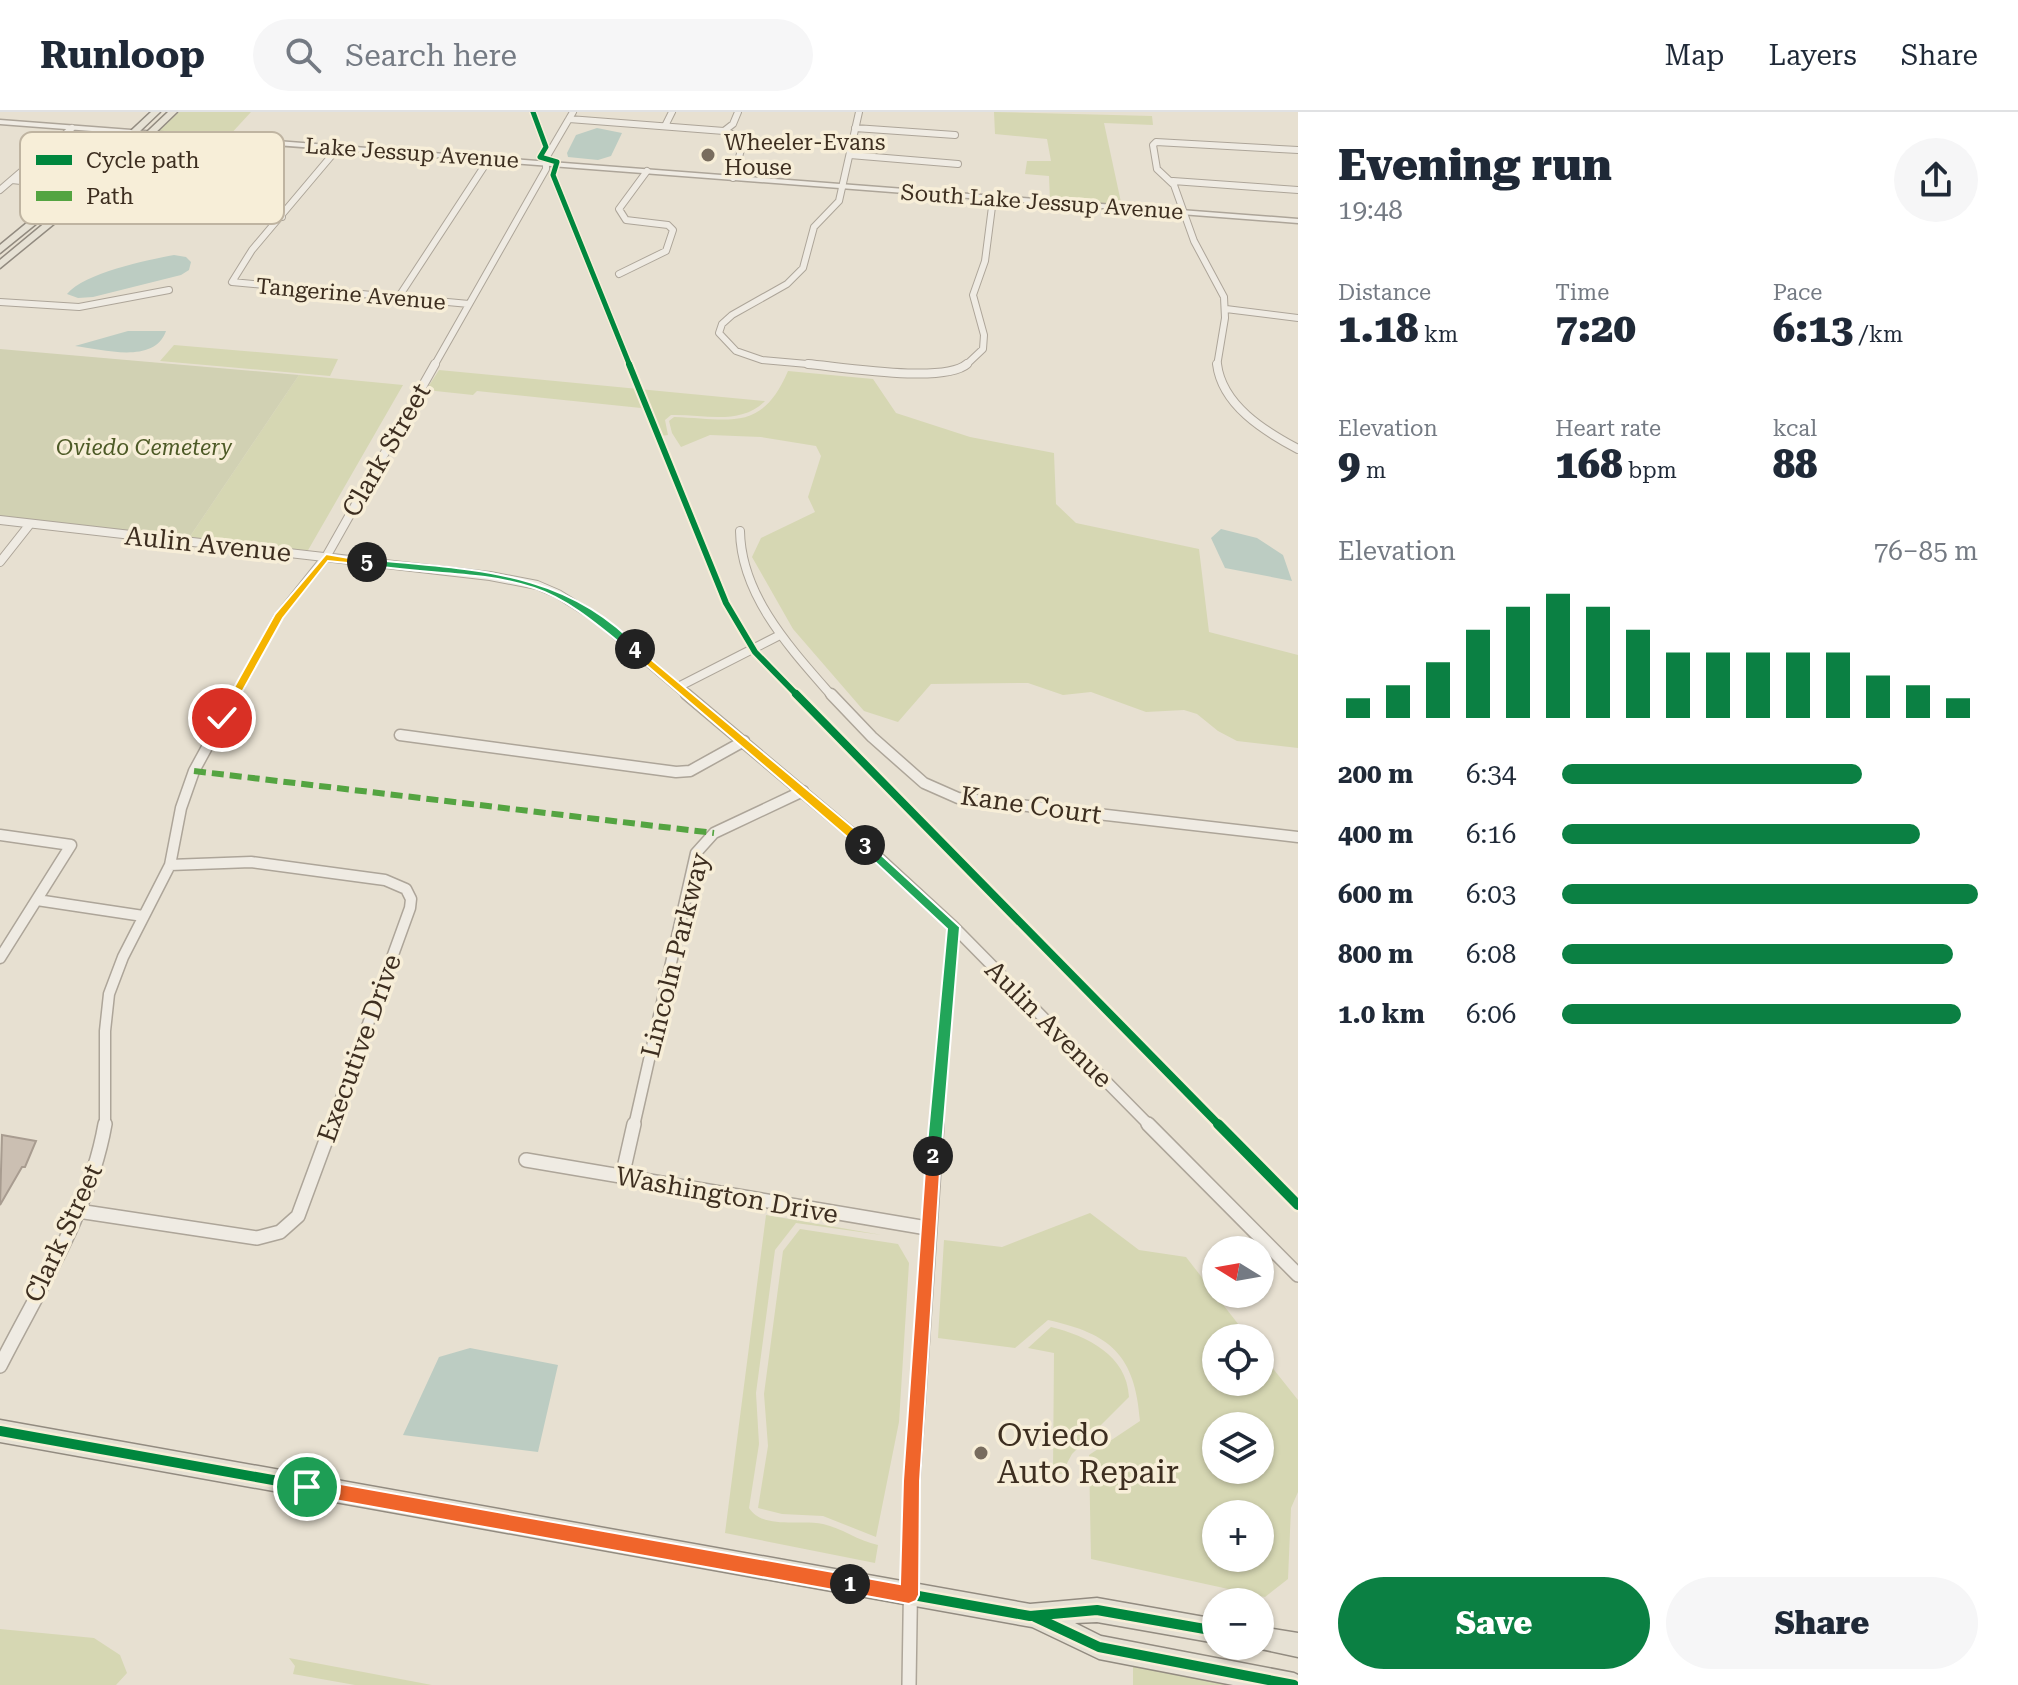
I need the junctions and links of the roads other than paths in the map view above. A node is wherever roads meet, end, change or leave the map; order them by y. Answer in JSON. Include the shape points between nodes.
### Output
{"nodes":[{"id":1,"x":156,"y":112,"type":"edge"},
{"id":2,"x":173,"y":112,"type":"edge"},
{"id":3,"x":573,"y":112,"type":"edge"},
{"id":4,"x":672,"y":112,"type":"edge"},
{"id":5,"x":738,"y":112,"type":"edge"},
{"id":6,"x":859,"y":112,"type":"edge"},
{"id":7,"x":569,"y":119,"type":"junction"},
{"id":8,"x":0,"y":122,"type":"edge"},
{"id":9,"x":665,"y":126,"type":"junction"},
{"id":10,"x":72,"y":128,"type":"junction"},
{"id":11,"x":855,"y":128,"type":"junction"},
{"id":12,"x":724,"y":131,"type":"junction"},
{"id":13,"x":72,"y":132,"type":"edge"},
{"id":14,"x":134,"y":132,"type":"joint"},
{"id":15,"x":152,"y":132,"type":"edge"},
{"id":16,"x":955,"y":135,"type":"dead end"},
{"id":17,"x":284,"y":144,"type":"edge"},
{"id":18,"x":338,"y":148,"type":"junction"},
{"id":19,"x":1298,"y":150,"type":"edge"},
{"id":20,"x":850,"y":155,"type":"junction"},
{"id":21,"x":489,"y":159,"type":"junction"},
{"id":22,"x":547,"y":164,"type":"junction"},
{"id":23,"x":958,"y":164,"type":"dead end"},
{"id":24,"x":647,"y":171,"type":"junction"},
{"id":25,"x":20,"y":173,"type":"edge"},
{"id":26,"x":733,"y":178,"type":"junction"},
{"id":27,"x":1173,"y":181,"type":"junction"},
{"id":28,"x":9,"y":182,"type":"junction"},
{"id":29,"x":20,"y":183,"type":"edge"},
{"id":30,"x":843,"y":186,"type":"junction"},
{"id":31,"x":0,"y":190,"type":"edge"},
{"id":32,"x":1298,"y":190,"type":"edge"},
{"id":33,"x":993,"y":199,"type":"junction"},
{"id":34,"x":1183,"y":213,"type":"junction"},
{"id":35,"x":284,"y":215,"type":"edge"},
{"id":36,"x":1298,"y":221,"type":"edge"},
{"id":37,"x":29,"y":224,"type":"edge"},
{"id":38,"x":49,"y":224,"type":"edge"},
{"id":39,"x":276,"y":224,"type":"edge"},
{"id":40,"x":0,"y":250,"type":"edge"},
{"id":41,"x":0,"y":265,"type":"edge"},
{"id":42,"x":619,"y":274,"type":"dead end"},
{"id":43,"x":169,"y":290,"type":"dead end"},
{"id":44,"x":398,"y":298,"type":"junction"},
{"id":45,"x":0,"y":302,"type":"edge"},
{"id":46,"x":469,"y":304,"type":"junction"},
{"id":47,"x":1226,"y":309,"type":"junction"},
{"id":48,"x":1298,"y":318,"type":"edge"},
{"id":49,"x":1298,"y":449,"type":"edge"},
{"id":50,"x":0,"y":520,"type":"edge"},
{"id":51,"x":30,"y":524,"type":"junction"},
{"id":52,"x":740,"y":531,"type":"dead end"},
{"id":53,"x":326,"y":557,"type":"junction"},
{"id":54,"x":0,"y":562,"type":"edge"},
{"id":55,"x":780,"y":635,"type":"junction"},
{"id":56,"x":680,"y":686,"type":"junction"},
{"id":57,"x":400,"y":735,"type":"dead end"},
{"id":58,"x":744,"y":741,"type":"junction"},
{"id":59,"x":803,"y":791,"type":"junction"},
{"id":60,"x":0,"y":835,"type":"edge"},
{"id":61,"x":1298,"y":837,"type":"edge"},
{"id":62,"x":170,"y":865,"type":"junction"},
{"id":63,"x":37,"y":900,"type":"junction"},
{"id":64,"x":143,"y":916,"type":"junction"},
{"id":65,"x":954,"y":927,"type":"junction"},
{"id":66,"x":0,"y":958,"type":"edge"},
{"id":67,"x":526,"y":1160,"type":"dead end"},
{"id":68,"x":622,"y":1177,"type":"junction"},
{"id":69,"x":78,"y":1211,"type":"junction"},
{"id":70,"x":927,"y":1228,"type":"junction"},
{"id":71,"x":1298,"y":1275,"type":"edge"},
{"id":72,"x":0,"y":1366,"type":"edge"},
{"id":73,"x":0,"y":1431,"type":"edge"},
{"id":74,"x":909,"y":1595,"type":"junction"},
{"id":75,"x":1035,"y":1617,"type":"junction"},
{"id":76,"x":1202,"y":1629,"type":"edge"},
{"id":77,"x":1274,"y":1641,"type":"edge"},
{"id":78,"x":1298,"y":1645,"type":"edge"},
{"id":79,"x":909,"y":1685,"type":"edge"},
{"id":80,"x":1294,"y":1685,"type":"edge"}],
"edges":[{"from":1,"to":14,"type":"main road"},
{"from":2,"to":15,"type":"main road"},
{"from":3,"to":7,"type":"street","name":"Clark Street"},
{"from":4,"to":9,"type":"street"},
{"from":5,"to":12,"type":"street"},
{"from":6,"to":11,"type":"street"},
{"from":7,"to":9,"type":"street"},
{"from":7,"to":22,"type":"street","name":"Clark Street"},
{"from":8,"to":10,"type":"street","name":"Lake Jessup Avenue"},
{"from":9,"to":12,"type":"street"},
{"from":10,"to":13,"type":"street"},
{"from":10,"to":14,"type":"street","name":"Lake Jessup Avenue"},
{"from":11,"to":16,"type":"street"},
{"from":11,"to":20,"type":"street"},
{"from":12,"to":26,"type":"street","via":[[743,143]]},
{"from":17,"to":18,"type":"street","name":"Lake Jessup Avenue"},
{"from":18,"to":21,"type":"street","name":"Lake Jessup Avenue"},
{"from":18,"to":35,"type":"street"},
{"from":19,"to":27,"type":"street","via":[[1156,142],[1157,169]]},
{"from":20,"to":23,"type":"street"},
{"from":20,"to":30,"type":"street"},
{"from":21,"to":22,"type":"street","name":"Lake Jessup Avenue"},
{"from":21,"to":44,"type":"street"},
{"from":22,"to":24,"type":"street","name":"South Lake Jessup Avenue"},
{"from":22,"to":46,"type":"street","name":"Clark Street"},
{"from":24,"to":26,"type":"street","name":"South Lake Jessup Avenue"},
{"from":24,"to":42,"type":"street","via":[[619,209],[626,220],[673,230],[666,251]]},
{"from":25,"to":28,"type":"street"},
{"from":26,"to":30,"type":"street","name":"South Lake Jessup Avenue"},
{"from":27,"to":32,"type":"street"},
{"from":27,"to":34,"type":"street"},
{"from":28,"to":29,"type":"street"},
{"from":28,"to":31,"type":"street"},
{"from":30,"to":33,"type":"street","name":"South Lake Jessup Avenue"},
{"from":30,"to":33,"type":"street","via":[[835,207],[814,227],[798,275],[722,324],[719,333],[725,343],[750,357],[864,370],[933,375],[963,368],[983,349],[973,295],[985,261]]},
{"from":33,"to":34,"type":"street","name":"South Lake Jessup Avenue"},
{"from":34,"to":36,"type":"street","name":"South Lake Jessup Avenue"},
{"from":34,"to":47,"type":"street","via":[[1192,240],[1215,274]]},
{"from":37,"to":40,"type":"main road"},
{"from":38,"to":41,"type":"main road"},
{"from":39,"to":44,"type":"street","name":"Tangerine Avenue","via":[[232,282]]},
{"from":43,"to":45,"type":"street","via":[[79,307]]},
{"from":44,"to":46,"type":"street","name":"Tangerine Avenue"},
{"from":46,"to":53,"type":"street","name":"Clark Street"},
{"from":47,"to":48,"type":"street"},
{"from":47,"to":49,"type":"street","via":[[1216,353],[1219,381],[1269,432]]},
{"from":50,"to":51,"type":"street","name":"Aulin Avenue"},
{"from":51,"to":53,"type":"street","name":"Aulin Avenue"},
{"from":51,"to":54,"type":"street"},
{"from":52,"to":55,"type":"street","name":"Kane Court","via":[[735,546]]},
{"from":53,"to":56,"type":"street","name":"Aulin Avenue","via":[[537,585],[595,617]]},
{"from":53,"to":62,"type":"street","name":"Clark Street","via":[[278,617],[194,771]]},
{"from":55,"to":56,"type":"street"},
{"from":55,"to":61,"type":"street","name":"Kane Court","via":[[836,700],[926,785],[958,798]]},
{"from":56,"to":58,"type":"street","name":"Aulin Avenue"},
{"from":57,"to":58,"type":"street","via":[[676,772],[690,771]]},
{"from":58,"to":59,"type":"street","name":"Aulin Avenue"},
{"from":59,"to":65,"type":"street","name":"Aulin Avenue"},
{"from":59,"to":68,"type":"street","name":"Lincoln Parkway","via":[[714,833],[696,853]]},
{"from":60,"to":63,"type":"street","via":[[71,845]]},
{"from":62,"to":64,"type":"street","name":"Clark Street"},
{"from":62,"to":69,"type":"street","name":"Executive Drive","via":[[251,862],[385,880],[406,889],[410,908],[298,1216],[287,1230],[257,1238]]},
{"from":63,"to":64,"type":"street"},
{"from":63,"to":66,"type":"street"},
{"from":64,"to":69,"type":"street","name":"Clark Street","via":[[109,994],[107,1113],[100,1153]]},
{"from":65,"to":70,"type":"street"},
{"from":65,"to":71,"type":"street","name":"Aulin Avenue"},
{"from":67,"to":68,"type":"street","name":"Washington Drive"},
{"from":68,"to":70,"type":"street","name":"Washington Drive"},
{"from":69,"to":72,"type":"street","name":"Clark Street"},
{"from":70,"to":74,"type":"street"},
{"from":73,"to":74,"type":"main road"},
{"from":74,"to":75,"type":"main road"},
{"from":74,"to":79,"type":"street"},
{"from":75,"to":76,"type":"main road","via":[[1097,1610]]},
{"from":75,"to":80,"type":"main road","via":[[1099,1647]]},
{"from":77,"to":78,"type":"main road"}]}
